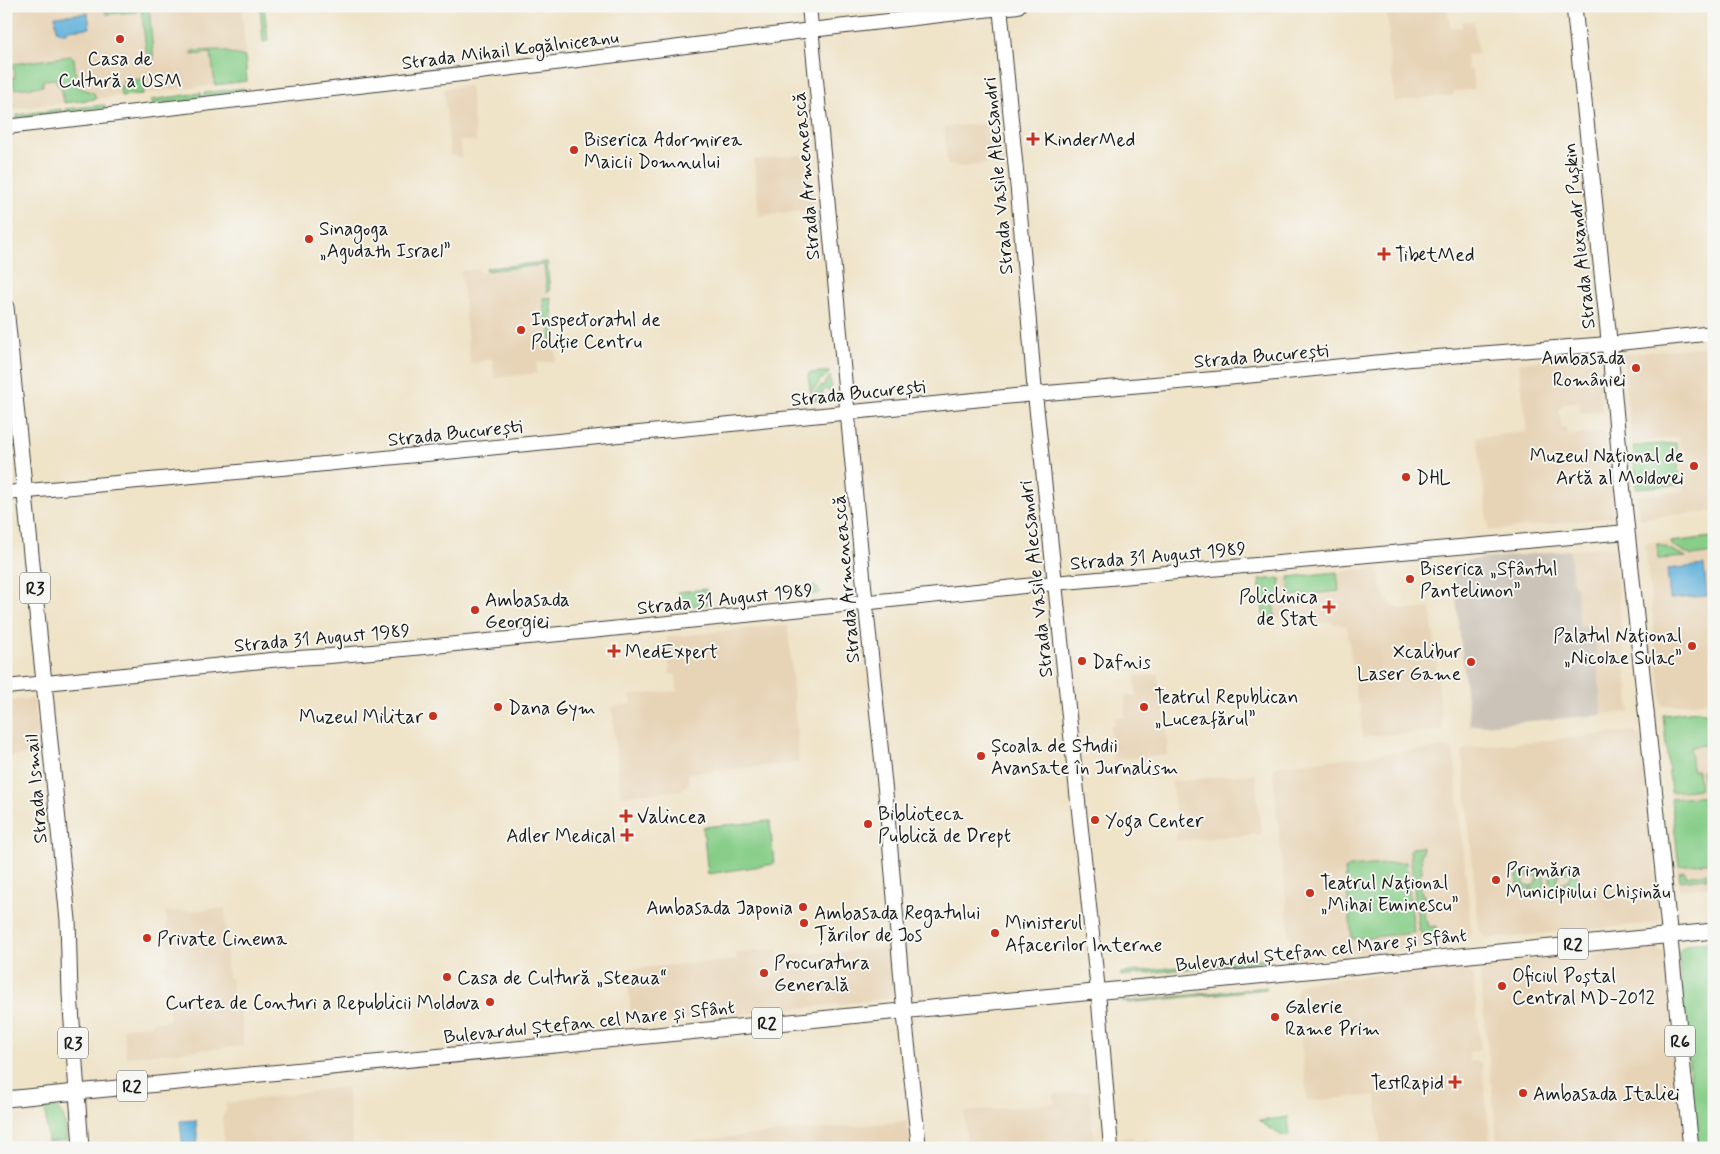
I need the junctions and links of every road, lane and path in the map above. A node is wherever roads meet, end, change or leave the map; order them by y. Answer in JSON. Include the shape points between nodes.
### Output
{"nodes":[{"id":1,"x":809,"y":6,"type":"edge"},
{"id":2,"x":1018,"y":6,"type":"edge"},
{"id":3,"x":1574,"y":6,"type":"edge"},
{"id":4,"x":1000,"y":7,"type":"edge"},
{"id":5,"x":811,"y":30,"type":"junction"},
{"id":6,"x":6,"y":127,"type":"edge"},
{"id":7,"x":6,"y":307,"type":"edge"},
{"id":8,"x":1714,"y":333,"type":"edge"},
{"id":9,"x":1609,"y":344,"type":"junction"},
{"id":10,"x":1035,"y":394,"type":"junction"},
{"id":11,"x":848,"y":412,"type":"junction"},
{"id":12,"x":25,"y":492,"type":"junction"},
{"id":13,"x":6,"y":493,"type":"edge"},
{"id":14,"x":1627,"y":532,"type":"junction"},
{"id":15,"x":1054,"y":583,"type":"junction"},
{"id":16,"x":865,"y":602,"type":"junction"},
{"id":17,"x":45,"y":684,"type":"junction"},
{"id":18,"x":6,"y":687,"type":"edge"},
{"id":19,"x":1714,"y":930,"type":"edge"},
{"id":20,"x":1670,"y":935,"type":"junction"},
{"id":21,"x":1098,"y":991,"type":"junction"},
{"id":22,"x":904,"y":1010,"type":"junction"},
{"id":23,"x":76,"y":1092,"type":"junction"},
{"id":24,"x":6,"y":1099,"type":"edge"},
{"id":25,"x":81,"y":1148,"type":"edge"},
{"id":26,"x":919,"y":1148,"type":"edge"},
{"id":27,"x":1111,"y":1148,"type":"edge"},
{"id":28,"x":1691,"y":1148,"type":"edge"}],
"edges":[{"from":1,"to":5,"type":"main road","name":"Strada Armenească"},
{"from":2,"to":4,"type":"main road","name":"Strada Mihail Kogălniceanu"},
{"from":3,"to":9,"type":"main road","name":"Strada Alexandr Pușkin"},
{"from":4,"to":5,"type":"main road","name":"Strada Mihail Kogălniceanu"},
{"from":4,"to":10,"type":"main road","name":"Strada Vasile Alecsandri"},
{"from":5,"to":6,"type":"main road","name":"Strada Mihail Kogălniceanu"},
{"from":5,"to":11,"type":"main road","name":"Strada Armenească"},
{"from":7,"to":12,"type":"main road","name":"Strada Ismail","number":"R3"},
{"from":8,"to":9,"type":"main road","name":"Strada București"},
{"from":9,"to":10,"type":"main road","name":"Strada București"},
{"from":9,"to":14,"type":"main road","name":"Strada Alexandr Pușkin"},
{"from":10,"to":11,"type":"main road","name":"Strada București"},
{"from":10,"to":15,"type":"main road","name":"Strada Vasile Alecsandri"},
{"from":11,"to":12,"type":"main road","name":"Strada București"},
{"from":11,"to":16,"type":"main road","name":"Strada Armenească"},
{"from":12,"to":13,"type":"main road","name":"Strada București"},
{"from":12,"to":17,"type":"main road","name":"Strada Ismail","number":"R3"},
{"from":14,"to":15,"type":"main road","name":"Strada 31 August 1989"},
{"from":14,"to":20,"type":"main road","name":"Strada Alexandr Pușkin"},
{"from":15,"to":16,"type":"main road","name":"Strada 31 August 1989"},
{"from":15,"to":21,"type":"main road","name":"Strada Vasile Alecsandri"},
{"from":16,"to":17,"type":"main road","name":"Strada 31 August 1989"},
{"from":16,"to":22,"type":"main road","name":"Strada Armenească"},
{"from":17,"to":18,"type":"main road","name":"Strada 31 August 1989"},
{"from":17,"to":23,"type":"main road","name":"Strada Ismail","number":"R3","via":[[68,920]]},
{"from":19,"to":20,"type":"main road","name":"Bulevardul Ștefan cel Mare și Sfânt"},
{"from":20,"to":21,"type":"main road","name":"Bulevardul Ștefan cel Mare și Sfânt","number":"R2"},
{"from":20,"to":28,"type":"main road","name":"Strada Alexandr Pușkin","number":"R6"},
{"from":21,"to":22,"type":"main road","name":"Bulevardul Ștefan cel Mare și Sfânt","number":"R2"},
{"from":21,"to":27,"type":"main road","name":"Strada Vasile Alecsandri"},
{"from":22,"to":23,"type":"main road","name":"Bulevardul Ștefan cel Mare și Sfânt","number":"R2"},
{"from":22,"to":26,"type":"main road","name":"Strada Armenească"},
{"from":23,"to":24,"type":"main road","name":"Bulevardul Ștefan cel Mare și Sfânt","number":"R2"},
{"from":23,"to":25,"type":"main road","name":"Strada Ismail"}]}
